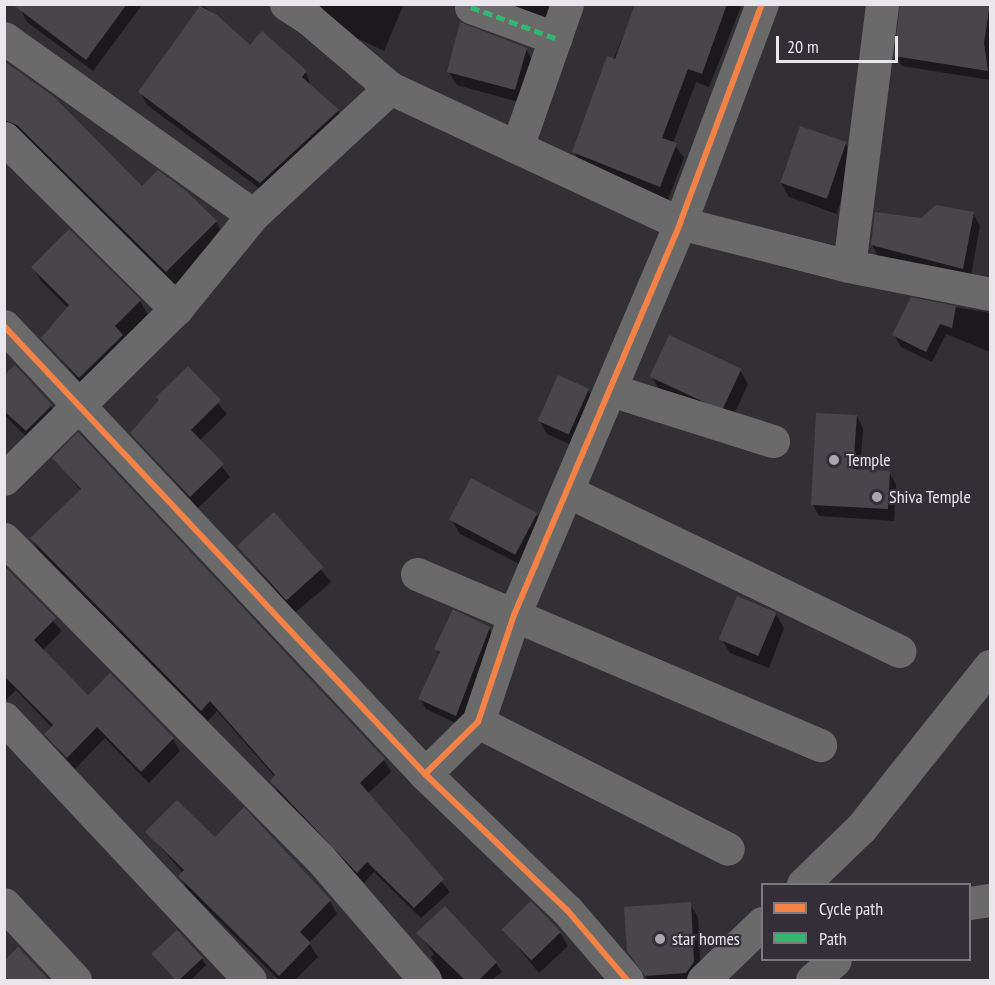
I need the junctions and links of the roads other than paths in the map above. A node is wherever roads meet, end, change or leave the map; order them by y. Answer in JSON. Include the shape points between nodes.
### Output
{"nodes":[{"id":1,"x":567,"y":4,"type":"edge"},
{"id":2,"x":762,"y":4,"type":"edge"},
{"id":3,"x":882,"y":4,"type":"edge"},
{"id":4,"x":471,"y":7,"type":"dead end"},
{"id":5,"x":303,"y":10,"type":"edge"},
{"id":6,"x":4,"y":38,"type":"edge"},
{"id":7,"x":555,"y":38,"type":"junction"},
{"id":8,"x":390,"y":88,"type":"junction"},
{"id":9,"x":4,"y":138,"type":"edge"},
{"id":10,"x":517,"y":147,"type":"junction"},
{"id":11,"x":253,"y":215,"type":"junction"},
{"id":12,"x":680,"y":223,"type":"junction"},
{"id":13,"x":849,"y":266,"type":"junction"},
{"id":14,"x":990,"y":276,"type":"edge"},
{"id":15,"x":990,"y":294,"type":"edge"},
{"id":16,"x":176,"y":309,"type":"junction"},
{"id":17,"x":4,"y":327,"type":"edge"},
{"id":18,"x":611,"y":390,"type":"junction"},
{"id":19,"x":79,"y":406,"type":"junction"},
{"id":20,"x":773,"y":441,"type":"dead end"},
{"id":21,"x":4,"y":479,"type":"edge"},
{"id":22,"x":567,"y":491,"type":"junction"},
{"id":23,"x":4,"y":539,"type":"edge"},
{"id":24,"x":417,"y":574,"type":"dead end"},
{"id":25,"x":514,"y":615,"type":"junction"},
{"id":26,"x":899,"y":651,"type":"dead end"},
{"id":27,"x":990,"y":666,"type":"edge"},
{"id":28,"x":4,"y":718,"type":"edge"},
{"id":29,"x":478,"y":722,"type":"junction"},
{"id":30,"x":820,"y":745,"type":"dead end"},
{"id":31,"x":426,"y":774,"type":"junction"},
{"id":32,"x":728,"y":849,"type":"dead end"},
{"id":33,"x":805,"y":883,"type":"edge"},
{"id":34,"x":990,"y":900,"type":"edge"},
{"id":35,"x":971,"y":903,"type":"edge"},
{"id":36,"x":4,"y":904,"type":"edge"},
{"id":37,"x":761,"y":925,"type":"edge"},
{"id":38,"x":834,"y":961,"type":"edge"},
{"id":39,"x":75,"y":981,"type":"edge"},
{"id":40,"x":250,"y":981,"type":"edge"},
{"id":41,"x":425,"y":981,"type":"edge"},
{"id":42,"x":627,"y":981,"type":"edge"},
{"id":43,"x":704,"y":981,"type":"edge"},
{"id":44,"x":812,"y":981,"type":"edge"}],
"edges":[{"from":1,"to":7,"type":"street"},
{"from":2,"to":12,"type":"street"},
{"from":3,"to":13,"type":"street"},
{"from":4,"to":7,"type":"street"},
{"from":5,"to":8,"type":"street"},
{"from":6,"to":11,"type":"street"},
{"from":7,"to":10,"type":"street"},
{"from":8,"to":10,"type":"street"},
{"from":8,"to":11,"type":"street"},
{"from":9,"to":16,"type":"street"},
{"from":10,"to":12,"type":"street"},
{"from":11,"to":16,"type":"street"},
{"from":12,"to":13,"type":"street"},
{"from":12,"to":18,"type":"street"},
{"from":13,"to":15,"type":"street"},
{"from":14,"to":15,"type":"street"},
{"from":16,"to":19,"type":"street"},
{"from":17,"to":19,"type":"street"},
{"from":18,"to":20,"type":"street"},
{"from":18,"to":22,"type":"street"},
{"from":19,"to":21,"type":"street"},
{"from":19,"to":31,"type":"street"},
{"from":22,"to":25,"type":"street"},
{"from":22,"to":26,"type":"street"},
{"from":23,"to":41,"type":"street","via":[[319,857]]},
{"from":24,"to":25,"type":"street"},
{"from":25,"to":29,"type":"street"},
{"from":25,"to":30,"type":"street"},
{"from":27,"to":33,"type":"street","via":[[861,828]]},
{"from":28,"to":40,"type":"street"},
{"from":29,"to":31,"type":"street"},
{"from":29,"to":32,"type":"street"},
{"from":31,"to":42,"type":"street","via":[[567,910]]},
{"from":34,"to":35,"type":"street"},
{"from":36,"to":39,"type":"street"},
{"from":37,"to":43,"type":"street"},
{"from":38,"to":44,"type":"street"}]}
